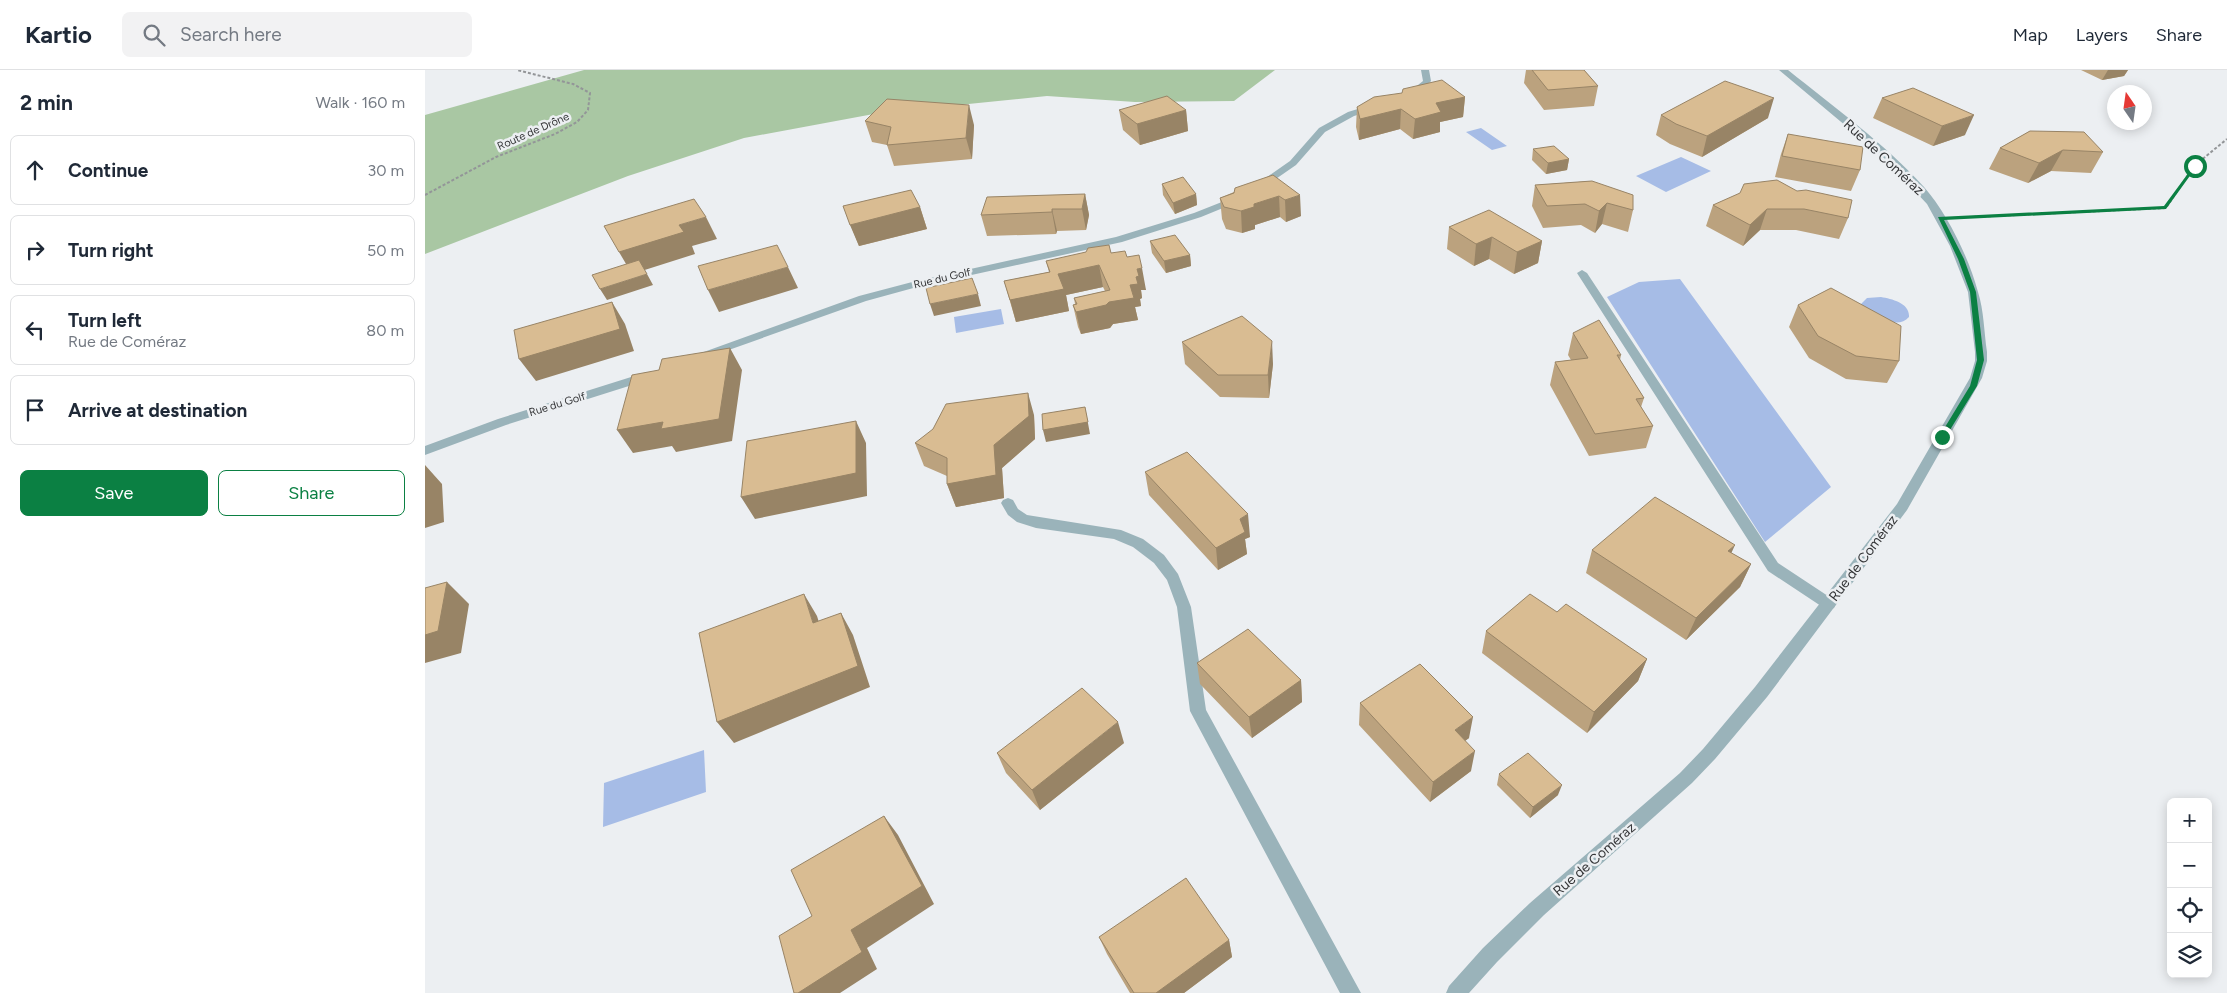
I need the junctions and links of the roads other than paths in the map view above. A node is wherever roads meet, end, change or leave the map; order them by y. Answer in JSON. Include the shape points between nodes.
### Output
{"nodes":[{"id":1,"x":1425,"y":70,"type":"edge"},
{"id":2,"x":1783,"y":70,"type":"edge"},
{"id":3,"x":1401,"y":98,"type":"edge"},
{"id":4,"x":1383,"y":104,"type":"edge"},
{"id":5,"x":1582,"y":273,"type":"dead end"},
{"id":6,"x":692,"y":360,"type":"edge"},
{"id":7,"x":656,"y":373,"type":"edge"},
{"id":8,"x":425,"y":451,"type":"edge"},
{"id":9,"x":1008,"y":503,"type":"dead end"},
{"id":10,"x":1829,"y":604,"type":"junction"},
{"id":11,"x":1351,"y":993,"type":"edge"},
{"id":12,"x":1456,"y":993,"type":"edge"}],
"edges":[{"from":1,"to":3,"type":"street","via":[[1427,80],[1421,88]]},
{"from":2,"to":10,"type":"street","name":"Rue de Coméraz","via":[[1886,155],[1920,189],[1940,218],[1961,259],[1973,292],[1981,352],[1979,370],[1968,396],[1902,507]]},
{"from":4,"to":6,"type":"street","name":"Rue du Golf","via":[[1351,114],[1322,130],[1293,163],[1271,180],[1241,198],[1201,215],[1094,246],[864,298]]},
{"from":5,"to":10,"type":"street","via":[[1773,567]]},
{"from":7,"to":8,"type":"street","name":"Rue du Golf","via":[[502,422]]},
{"from":9,"to":11,"type":"street","via":[[1022,519],[1116,534],[1138,542],[1159,559],[1173,578],[1184,607],[1198,712]]},
{"from":10,"to":12,"type":"street","name":"Rue de Coméraz","via":[[1761,692],[1686,778],[1516,929]]}]}
